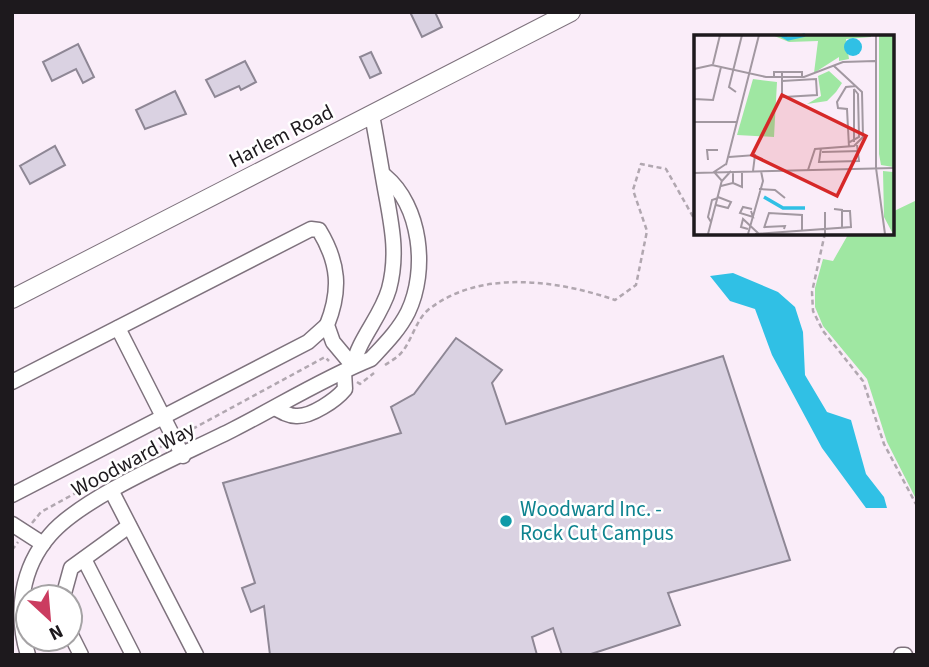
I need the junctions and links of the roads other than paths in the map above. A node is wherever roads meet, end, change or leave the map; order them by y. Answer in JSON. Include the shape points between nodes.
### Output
{"nodes":[{"id":1,"x":570,"y":12,"type":"edge"},
{"id":2,"x":372,"y":115,"type":"junction"},
{"id":3,"x":385,"y":176,"type":"junction"},
{"id":4,"x":12,"y":299,"type":"edge"},
{"id":5,"x":327,"y":325,"type":"junction"},
{"id":6,"x":118,"y":328,"type":"junction"},
{"id":7,"x":349,"y":369,"type":"junction"},
{"id":8,"x":12,"y":382,"type":"edge"},
{"id":9,"x":163,"y":416,"type":"junction"},
{"id":10,"x":183,"y":456,"type":"junction"},
{"id":11,"x":112,"y":492,"type":"junction"},
{"id":12,"x":12,"y":495,"type":"edge"},
{"id":13,"x":12,"y":524,"type":"edge"},
{"id":14,"x":129,"y":526,"type":"junction"},
{"id":15,"x":43,"y":544,"type":"junction"},
{"id":16,"x":84,"y":559,"type":"junction"},
{"id":17,"x":67,"y":583,"type":"edge"},
{"id":18,"x":28,"y":655,"type":"edge"},
{"id":19,"x":133,"y":655,"type":"edge"},
{"id":20,"x":196,"y":655,"type":"edge"}],
"edges":[{"from":1,"to":2,"type":"main road","name":"Harlem Road"},
{"from":2,"to":3,"type":"lane","name":"Woodward Way"},
{"from":2,"to":4,"type":"main road","name":"Harlem Road"},
{"from":3,"to":7,"type":"lane","name":"Woodward Way","via":[[394,237],[393,270],[382,308]]},
{"from":3,"to":7,"type":"lane","name":"Woodward Way","via":[[397,187],[414,226],[415,294],[388,342],[371,359]]},
{"from":5,"to":6,"type":"lane","via":[[336,303],[337,273],[331,249],[319,230],[311,229]]},
{"from":5,"to":7,"type":"lane"},
{"from":5,"to":9,"type":"lane","via":[[309,342]]},
{"from":6,"to":8,"type":"lane"},
{"from":6,"to":9,"type":"lane"},
{"from":7,"to":10,"type":"lane","name":"Woodward Way"},
{"from":9,"to":10,"type":"lane"},
{"from":9,"to":12,"type":"lane"},
{"from":10,"to":11,"type":"lane","name":"Woodward Way"},
{"from":11,"to":14,"type":"lane"},
{"from":11,"to":15,"type":"lane","name":"Woodward Way","via":[[61,523]]},
{"from":13,"to":15,"type":"lane"},
{"from":14,"to":16,"type":"lane"},
{"from":14,"to":20,"type":"lane"},
{"from":15,"to":18,"type":"lane","name":"Woodward Way","via":[[30,565],[21,603]]},
{"from":16,"to":17,"type":"lane","via":[[71,568]]},
{"from":16,"to":19,"type":"lane"}]}
